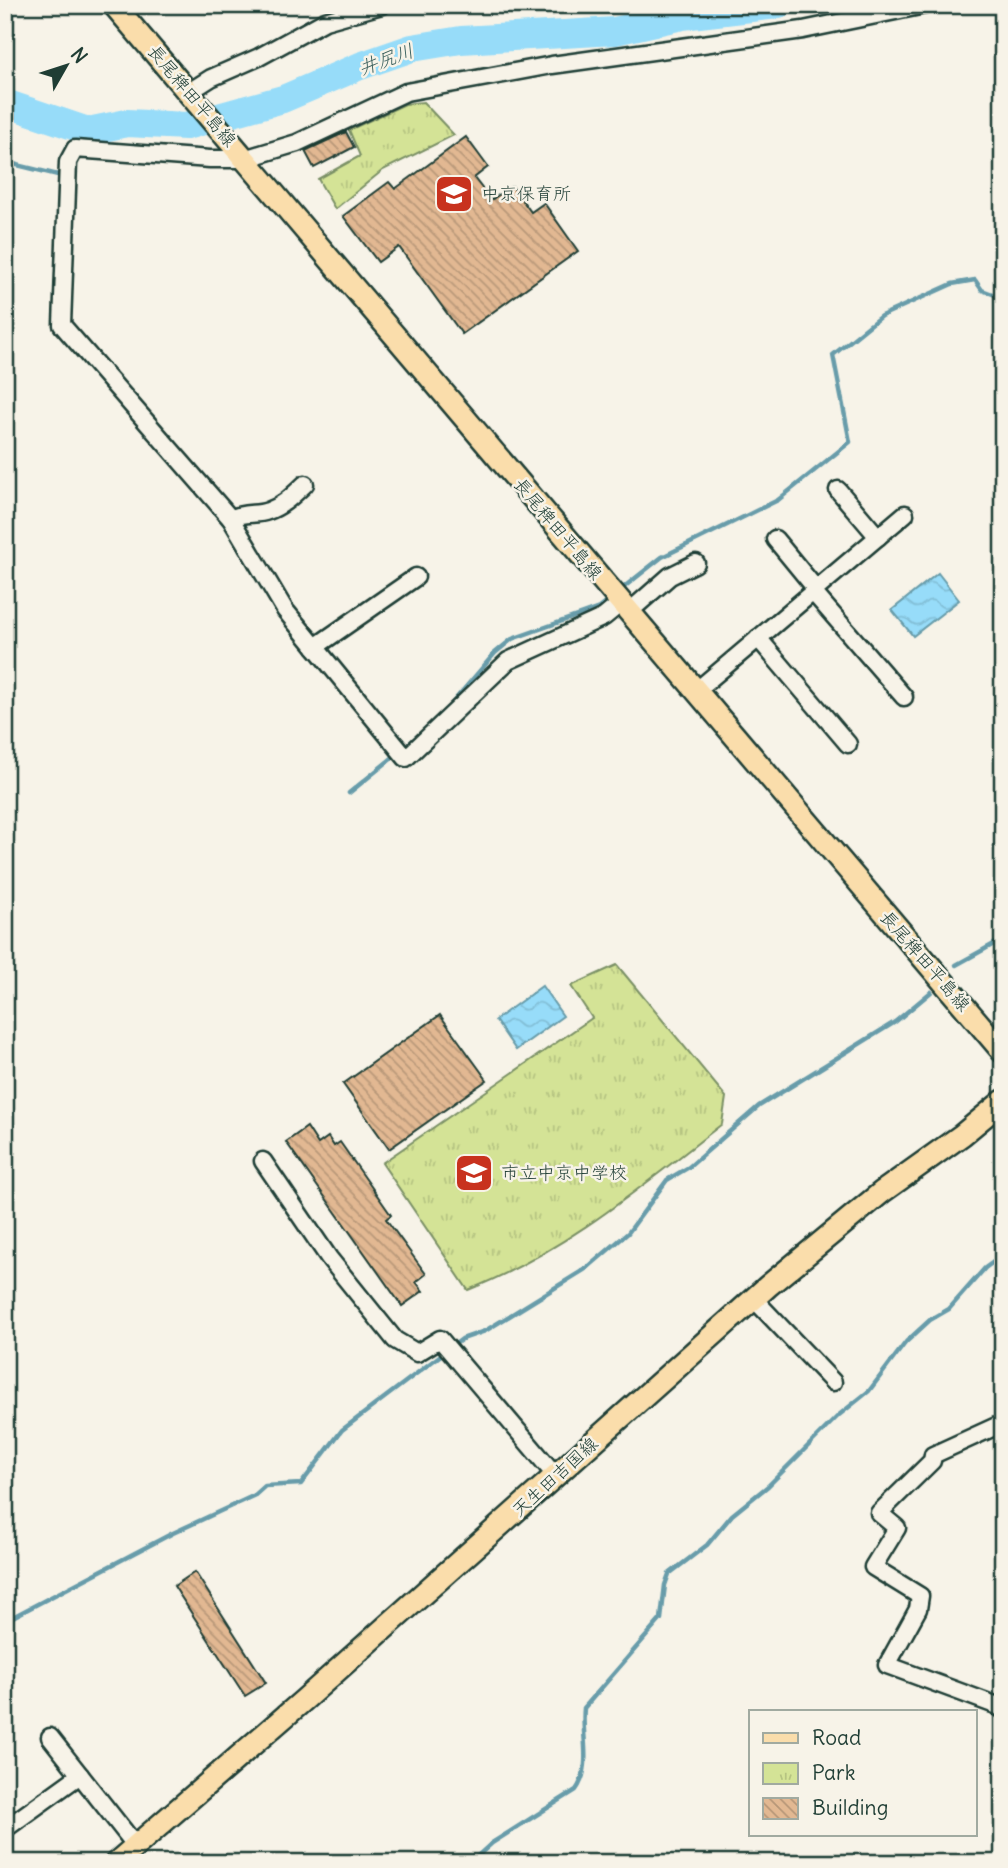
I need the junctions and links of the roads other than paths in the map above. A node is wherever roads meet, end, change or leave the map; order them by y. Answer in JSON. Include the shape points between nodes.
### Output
{"nodes":[{"id":1,"x":114,"y":5,"type":"edge"},
{"id":2,"x":382,"y":5,"type":"edge"},
{"id":3,"x":529,"y":5,"type":"edge"},
{"id":4,"x":551,"y":5,"type":"edge"},
{"id":5,"x":925,"y":5,"type":"edge"},
{"id":6,"x":192,"y":95,"type":"junction"},
{"id":7,"x":240,"y":154,"type":"junction"},
{"id":8,"x":305,"y":484,"type":"dead end"},
{"id":9,"x":838,"y":489,"type":"dead end"},
{"id":10,"x":905,"y":514,"type":"dead end"},
{"id":11,"x":231,"y":519,"type":"junction"},
{"id":12,"x":878,"y":537,"type":"junction"},
{"id":13,"x":775,"y":539,"type":"dead end"},
{"id":14,"x":696,"y":563,"type":"dead end"},
{"id":15,"x":416,"y":577,"type":"dead end"},
{"id":16,"x":815,"y":590,"type":"junction"},
{"id":17,"x":625,"y":607,"type":"junction"},
{"id":18,"x":758,"y":638,"type":"junction"},
{"id":19,"x":315,"y":647,"type":"junction"},
{"id":20,"x":696,"y":691,"type":"junction"},
{"id":21,"x":904,"y":697,"type":"dead end"},
{"id":22,"x":848,"y":744,"type":"dead end"},
{"id":23,"x":1003,"y":1052,"type":"edge"},
{"id":24,"x":1003,"y":1101,"type":"edge"},
{"id":25,"x":263,"y":1161,"type":"dead end"},
{"id":26,"x":754,"y":1299,"type":"junction"},
{"id":27,"x":834,"y":1382,"type":"dead end"},
{"id":28,"x":1003,"y":1423,"type":"edge"},
{"id":29,"x":556,"y":1476,"type":"junction"},
{"id":30,"x":1003,"y":1710,"type":"edge"},
{"id":31,"x":50,"y":1737,"type":"dead end"},
{"id":32,"x":80,"y":1775,"type":"junction"},
{"id":33,"x":5,"y":1829,"type":"edge"},
{"id":34,"x":136,"y":1846,"type":"junction"},
{"id":35,"x":116,"y":1863,"type":"edge"}],
"edges":[{"from":1,"to":6,"type":"main road","name":"長尾稗田平島線"},
{"from":2,"to":6,"type":"street","via":[[325,21],[211,78]]},
{"from":3,"to":4,"type":"street"},
{"from":5,"to":7,"type":"street","via":[[803,30],[552,65],[406,92],[297,143]]},
{"from":6,"to":7,"type":"main road","name":"長尾稗田平島線"},
{"from":7,"to":11,"type":"street","via":[[210,159],[75,149],[68,162],[62,325]]},
{"from":7,"to":17,"type":"main road","name":"長尾稗田平島線"},
{"from":8,"to":11,"type":"street","via":[[282,505]]},
{"from":9,"to":12,"type":"street"},
{"from":10,"to":12,"type":"street"},
{"from":11,"to":19,"type":"street","via":[[285,610]]},
{"from":12,"to":16,"type":"street"},
{"from":13,"to":16,"type":"street"},
{"from":14,"to":17,"type":"street"},
{"from":15,"to":19,"type":"street"},
{"from":16,"to":18,"type":"street"},
{"from":16,"to":21,"type":"street"},
{"from":17,"to":19,"type":"street","via":[[508,661],[406,758]]},
{"from":17,"to":20,"type":"main road","name":"長尾稗田平島線"},
{"from":18,"to":20,"type":"street"},
{"from":18,"to":22,"type":"street"},
{"from":20,"to":23,"type":"main road","name":"長尾稗田平島線"},
{"from":24,"to":26,"type":"main road","name":"天生田吉国線","via":[[882,1192]]},
{"from":25,"to":29,"type":"street","via":[[329,1258],[395,1340],[417,1353],[440,1339]]},
{"from":26,"to":27,"type":"street"},
{"from":26,"to":29,"type":"main road","name":"天生田吉国線"},
{"from":28,"to":30,"type":"street","via":[[933,1455],[879,1513],[897,1528],[873,1567],[920,1596],[918,1609],[887,1665]]},
{"from":29,"to":34,"type":"main road","name":"天生田吉国線"},
{"from":31,"to":32,"type":"street"},
{"from":32,"to":33,"type":"street"},
{"from":32,"to":34,"type":"street"},
{"from":34,"to":35,"type":"main road","name":"天生田吉国線"}]}
